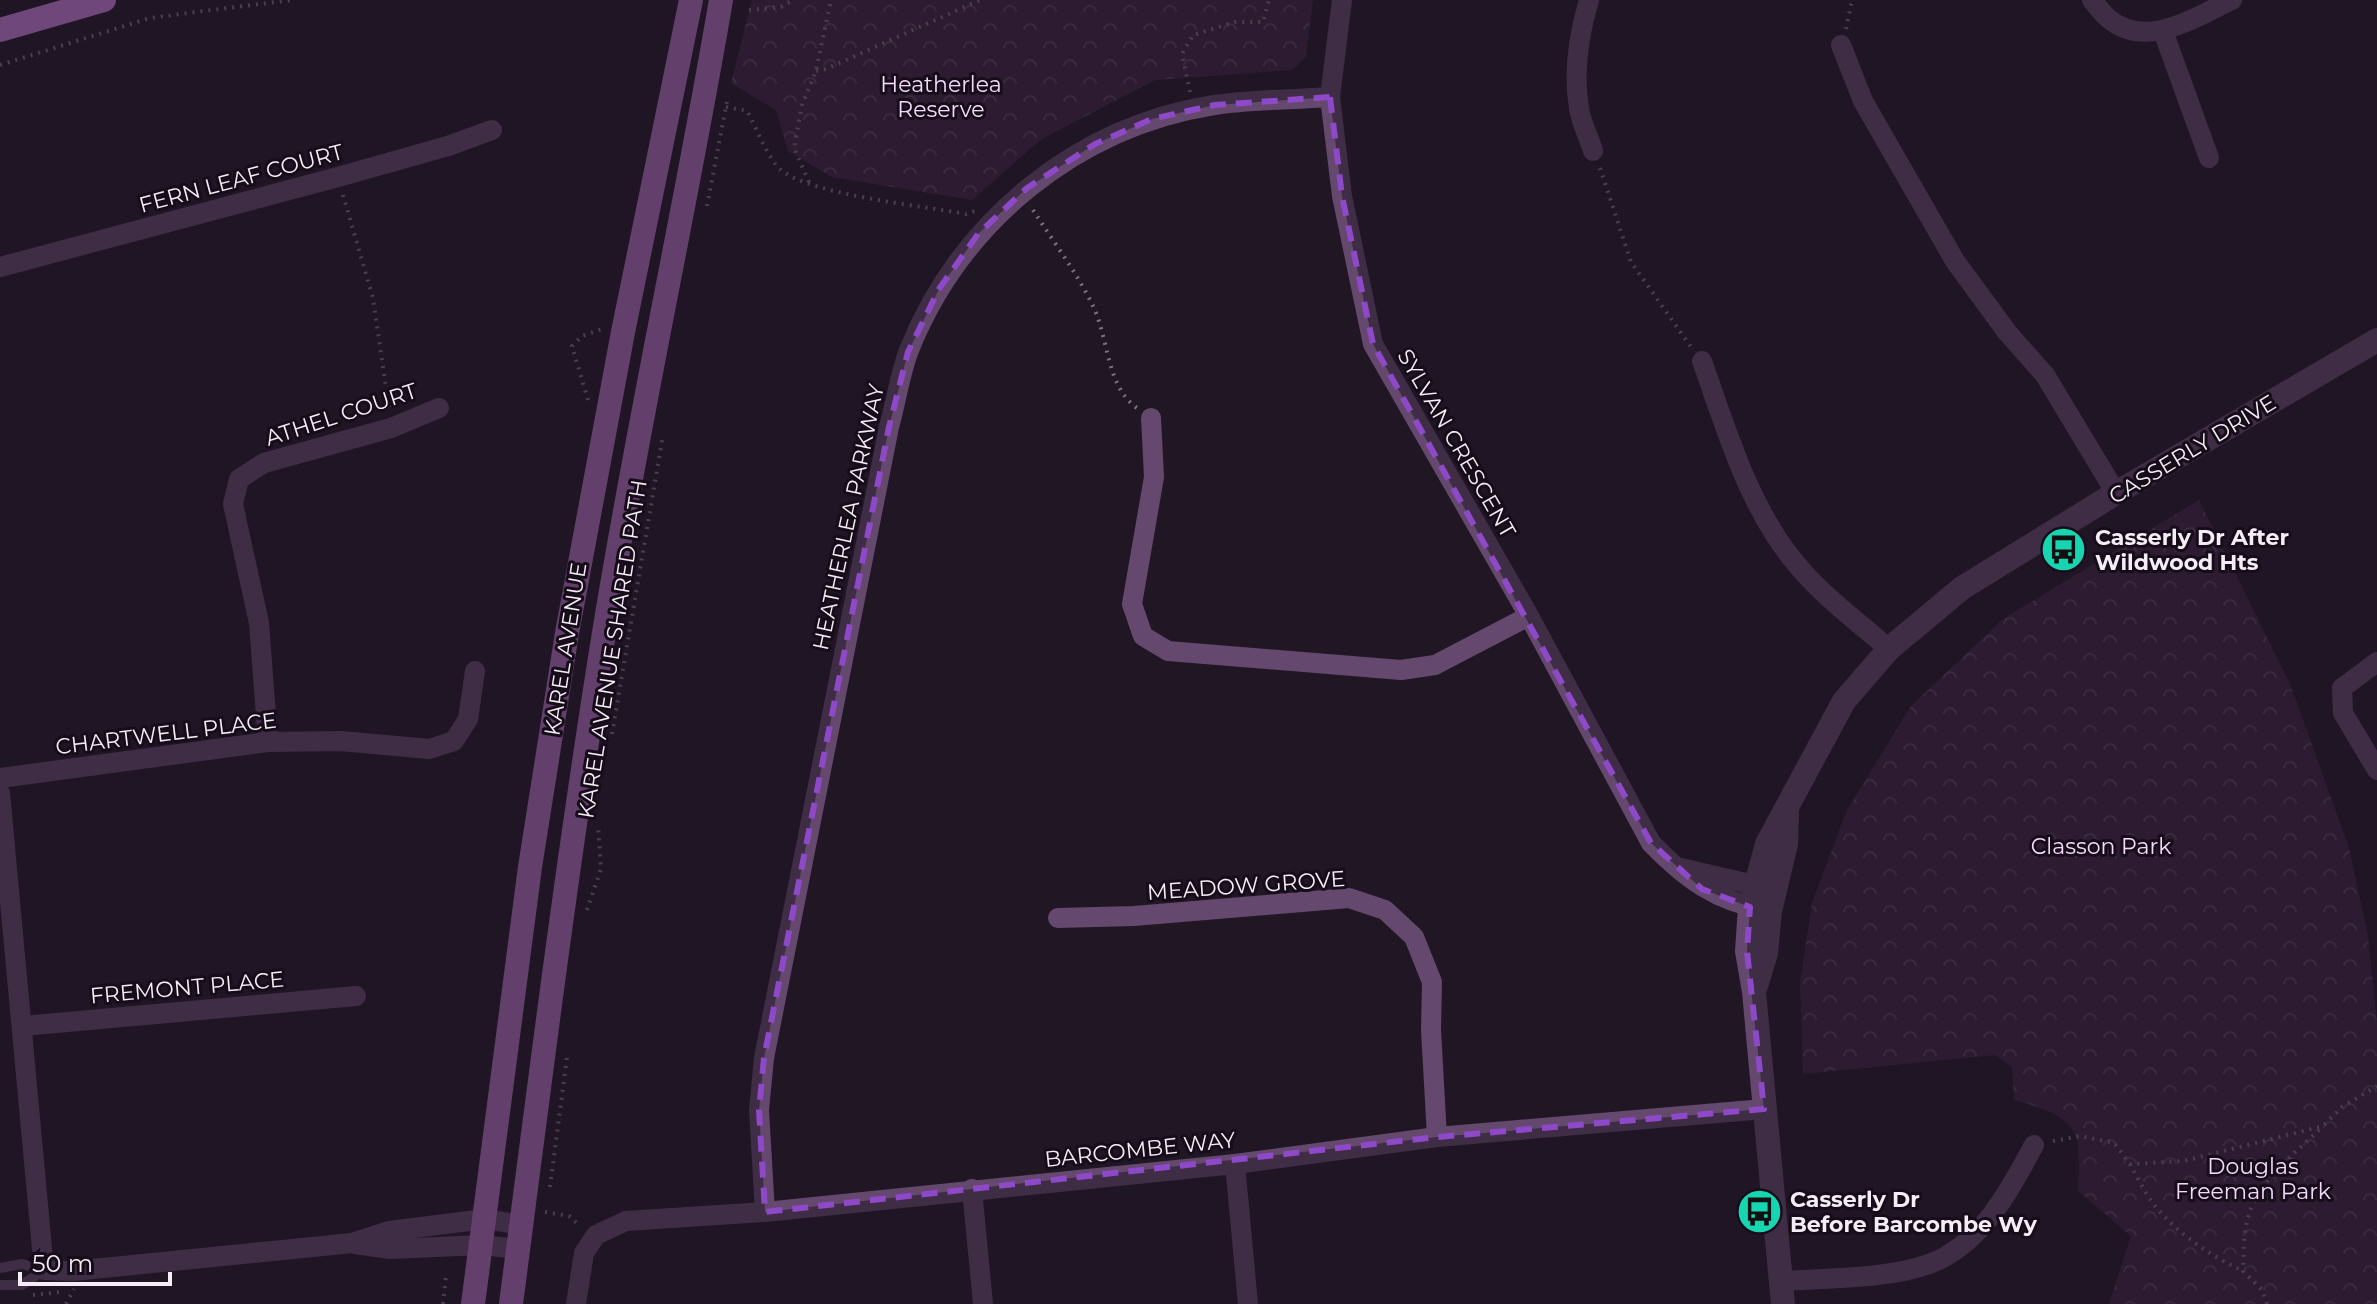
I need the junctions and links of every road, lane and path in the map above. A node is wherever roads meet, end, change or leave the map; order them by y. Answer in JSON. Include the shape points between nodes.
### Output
{"nodes":[{"id":1,"x":104,"y":0,"type":"edge"},
{"id":2,"x":291,"y":0,"type":"edge"},
{"id":3,"x":691,"y":0,"type":"edge"},
{"id":4,"x":721,"y":0,"type":"edge"},
{"id":5,"x":793,"y":0,"type":"edge"},
{"id":6,"x":831,"y":0,"type":"edge"},
{"id":7,"x":980,"y":0,"type":"edge"},
{"id":8,"x":1269,"y":0,"type":"edge"},
{"id":9,"x":1342,"y":0,"type":"edge"},
{"id":10,"x":1589,"y":0,"type":"edge"},
{"id":11,"x":1852,"y":0,"type":"edge"},
{"id":12,"x":2092,"y":0,"type":"edge"},
{"id":13,"x":2232,"y":0,"type":"edge"},
{"id":14,"x":749,"y":10,"type":"dead end"},
{"id":15,"x":0,"y":30,"type":"edge"},
{"id":16,"x":2163,"y":31,"type":"junction"},
{"id":17,"x":1841,"y":45,"type":"joint"},
{"id":18,"x":0,"y":65,"type":"edge"},
{"id":19,"x":816,"y":71,"type":"junction"},
{"id":20,"x":729,"y":92,"type":"dead end"},
{"id":21,"x":1330,"y":97,"type":"junction"},
{"id":22,"x":726,"y":107,"type":"junction"},
{"id":23,"x":1194,"y":110,"type":"junction"},
{"id":24,"x":492,"y":130,"type":"dead end"},
{"id":25,"x":1593,"y":151,"type":"joint"},
{"id":26,"x":2209,"y":158,"type":"dead end"},
{"id":27,"x":810,"y":183,"type":"junction"},
{"id":28,"x":1022,"y":192,"type":"junction"},
{"id":29,"x":346,"y":205,"type":"dead end"},
{"id":30,"x":982,"y":208,"type":"dead end"},
{"id":31,"x":707,"y":210,"type":"dead end"},
{"id":32,"x":0,"y":267,"type":"edge"},
{"id":33,"x":2377,"y":340,"type":"edge"},
{"id":34,"x":1702,"y":361,"type":"joint"},
{"id":35,"x":439,"y":408,"type":"dead end"},
{"id":36,"x":1151,"y":418,"type":"joint"},
{"id":37,"x":666,"y":421,"type":"dead end"},
{"id":38,"x":391,"y":428,"type":"junction"},
{"id":39,"x":2116,"y":493,"type":"junction"},
{"id":40,"x":1529,"y":616,"type":"junction"},
{"id":41,"x":1889,"y":649,"type":"junction"},
{"id":42,"x":2377,"y":662,"type":"edge"},
{"id":43,"x":475,"y":671,"type":"dead end"},
{"id":44,"x":268,"y":742,"type":"junction"},
{"id":45,"x":611,"y":744,"type":"dead end"},
{"id":46,"x":2377,"y":770,"type":"edge"},
{"id":47,"x":0,"y":778,"type":"edge"},
{"id":48,"x":0,"y":793,"type":"edge"},
{"id":49,"x":598,"y":821,"type":"dead end"},
{"id":50,"x":572,"y":847,"type":"junction"},
{"id":51,"x":1763,"y":898,"type":"junction"},
{"id":52,"x":584,"y":918,"type":"dead end"},
{"id":53,"x":1058,"y":918,"type":"dead end"},
{"id":54,"x":516,"y":975,"type":"junction"},
{"id":55,"x":356,"y":996,"type":"dead end"},
{"id":56,"x":23,"y":1026,"type":"junction"},
{"id":57,"x":569,"y":1044,"type":"dead end"},
{"id":58,"x":2377,"y":1086,"type":"edge"},
{"id":59,"x":1764,"y":1109,"type":"junction"},
{"id":60,"x":2323,"y":1126,"type":"junction"},
{"id":61,"x":1437,"y":1137,"type":"junction"},
{"id":62,"x":2034,"y":1145,"type":"joint"},
{"id":63,"x":1235,"y":1164,"type":"junction"},
{"id":64,"x":2130,"y":1164,"type":"junction"},
{"id":65,"x":972,"y":1189,"type":"junction"},
{"id":66,"x":548,"y":1198,"type":"dead end"},
{"id":67,"x":545,"y":1212,"type":"dead end"},
{"id":68,"x":765,"y":1212,"type":"junction"},
{"id":69,"x":485,"y":1219,"type":"junction"},
{"id":70,"x":521,"y":1225,"type":"junction"},
{"id":71,"x":596,"y":1235,"type":"junction"},
{"id":72,"x":352,"y":1243,"type":"junction"},
{"id":73,"x":482,"y":1245,"type":"junction"},
{"id":74,"x":518,"y":1249,"type":"junction"},
{"id":75,"x":0,"y":1268,"type":"edge"},
{"id":76,"x":44,"y":1270,"type":"junction"},
{"id":77,"x":2243,"y":1271,"type":"junction"},
{"id":78,"x":446,"y":1276,"type":"dead end"},
{"id":79,"x":0,"y":1285,"type":"edge"},
{"id":80,"x":1782,"y":1292,"type":"edge"},
{"id":81,"x":27,"y":1296,"type":"dead end"},
{"id":82,"x":66,"y":1304,"type":"edge"},
{"id":83,"x":443,"y":1304,"type":"edge"},
{"id":84,"x":473,"y":1304,"type":"edge"},
{"id":85,"x":511,"y":1304,"type":"edge"},
{"id":86,"x":576,"y":1304,"type":"edge"},
{"id":87,"x":983,"y":1304,"type":"edge"},
{"id":88,"x":1248,"y":1304,"type":"edge"},
{"id":89,"x":2267,"y":1304,"type":"edge"}],
"edges":[{"from":1,"to":15,"type":"highway"},
{"from":2,"to":18,"type":"path","via":[[150,18]]},
{"from":3,"to":54,"type":"main road","name":"KAREL AVENUE","via":[[584,532]]},
{"from":4,"to":50,"type":"main road","name":"KAREL AVENUE","via":[[624,518]]},
{"from":5,"to":14,"type":"path","via":[[781,7]]},
{"from":6,"to":19,"type":"path"},
{"from":7,"to":19,"type":"path"},
{"from":8,"to":23,"type":"path","via":[[1263,22],[1235,22],[1193,35],[1182,54]]},
{"from":9,"to":21,"type":"street","name":"SYLVAN CRESCENT"},
{"from":10,"to":25,"type":"street","via":[[1577,74],[1579,110]]},
{"from":11,"to":17,"type":"path"},
{"from":12,"to":16,"type":"street","via":[[2110,20],[2139,32]]},
{"from":13,"to":16,"type":"street"},
{"from":16,"to":26,"type":"street"},
{"from":17,"to":39,"type":"street","via":[[1863,101],[1955,261],[2045,375]]},
{"from":19,"to":27,"type":"path","via":[[802,105],[794,148]]},
{"from":20,"to":22,"type":"path"},
{"from":21,"to":23,"type":"street","name":"HEATHERLEA PARKWAY"},
{"from":21,"to":40,"type":"street","name":"SYLVAN CRESCENT","via":[[1342,196],[1373,344]]},
{"from":22,"to":27,"type":"path","via":[[747,111],[781,170]]},
{"from":22,"to":31,"type":"path"},
{"from":23,"to":28,"type":"street","name":"HEATHERLEA PARKWAY","via":[[1152,119],[1095,144]]},
{"from":24,"to":32,"type":"street","name":"FERN LEAF COURT"},
{"from":25,"to":34,"type":"path","via":[[1631,262]]},
{"from":27,"to":30,"type":"path","via":[[966,214]]},
{"from":28,"to":36,"type":"path","via":[[1093,307],[1126,400]]},
{"from":28,"to":68,"type":"street","name":"HEATHERLEA PARKWAY","via":[[978,234],[939,289],[904,367],[764,1058],[759,1110]]},
{"from":29,"to":38,"type":"path","via":[[373,298]]},
{"from":33,"to":39,"type":"street","name":"CASSERLY DRIVE"},
{"from":34,"to":41,"type":"street","via":[[1752,494],[1782,546],[1819,589]]},
{"from":35,"to":38,"type":"street","name":"ATHEL COURT"},
{"from":36,"to":40,"type":"street","via":[[1154,477],[1132,604],[1143,636],[1168,651],[1401,670],[1435,665]]},
{"from":37,"to":45,"type":"path","name":"KAREL AVENUE SHARED PATH"},
{"from":38,"to":44,"type":"street","name":"ATHEL COURT","via":[[264,463],[239,479],[233,504],[259,623]]},
{"from":39,"to":41,"type":"street","name":"CASSERLY DRIVE","via":[[1962,588]]},
{"from":40,"to":51,"type":"street","name":"SYLVAN CRESCENT","via":[[1651,843],[1702,889]]},
{"from":41,"to":51,"type":"street","name":"CASSERLY DRIVE","via":[[1844,701],[1788,804],[1786,844]]},
{"from":42,"to":46,"type":"street","via":[[2342,688],[2343,713]]},
{"from":43,"to":44,"type":"street","name":"CHARTWELL PLACE","via":[[468,719],[454,741],[429,749],[341,741]]},
{"from":44,"to":47,"type":"street","name":"CHARTWELL PLACE"},
{"from":48,"to":56,"type":"street"},
{"from":49,"to":52,"type":"path","name":"KAREL AVENUE SHARED PATH","via":[[601,869]]},
{"from":50,"to":54,"type":"main road","via":[[564,841],[550,846],[535,942]]},
{"from":50,"to":70,"type":"main road","name":"KAREL AVENUE"},
{"from":51,"to":59,"type":"street","name":"CASSERLY DRIVE","via":[[1766,953],[1754,992]]},
{"from":53,"to":61,"type":"street","name":"MEADOW GROVE","via":[[1349,898],[1385,910],[1414,937],[1432,982]]},
{"from":54,"to":69,"type":"main road","name":"KAREL AVENUE"},
{"from":55,"to":56,"type":"street","name":"FREMONT PLACE"},
{"from":56,"to":76,"type":"street"},
{"from":57,"to":66,"type":"path"},
{"from":58,"to":60,"type":"path"},
{"from":59,"to":61,"type":"street","name":"BARCOMBE WAY"},
{"from":59,"to":80,"type":"street","name":"CASSERLY DRIVE"},
{"from":60,"to":64,"type":"path","via":[[2184,1161]]},
{"from":60,"to":77,"type":"path","via":[[2257,1196],[2249,1213]]},
{"from":61,"to":63,"type":"street","name":"BARCOMBE WAY"},
{"from":62,"to":64,"type":"path","via":[[2080,1136],[2114,1143]]},
{"from":62,"to":80,"type":"street","via":[[1991,1216],[1954,1251],[1904,1271]]},
{"from":63,"to":65,"type":"street","name":"BARCOMBE WAY"},
{"from":63,"to":88,"type":"street"},
{"from":64,"to":77,"type":"path","via":[[2165,1216]]},
{"from":65,"to":68,"type":"street","name":"BARCOMBE WAY"},
{"from":65,"to":87,"type":"street"},
{"from":67,"to":71,"type":"path","via":[[569,1216]]},
{"from":68,"to":71,"type":"street","name":"BARCOMBE WAY","via":[[626,1221]]},
{"from":69,"to":70,"type":"street"},
{"from":69,"to":72,"type":"street","via":[[389,1231]]},
{"from":69,"to":73,"type":"main road","name":"KAREL AVENUE"},
{"from":70,"to":74,"type":"main road","name":"KAREL AVENUE"},
{"from":71,"to":86,"type":"street","via":[[584,1253]]},
{"from":72,"to":73,"type":"street","via":[[390,1249]]},
{"from":72,"to":76,"type":"street"},
{"from":73,"to":74,"type":"street"},
{"from":73,"to":84,"type":"main road","name":"KAREL AVENUE"},
{"from":74,"to":85,"type":"main road","name":"KAREL AVENUE"},
{"from":75,"to":76,"type":"lane","via":[[22,1264]]},
{"from":76,"to":79,"type":"lane","via":[[22,1285]]},
{"from":77,"to":89,"type":"path","via":[[2262,1290]]},
{"from":78,"to":83,"type":"path"},
{"from":81,"to":82,"type":"path","via":[[74,1290]]}]}
